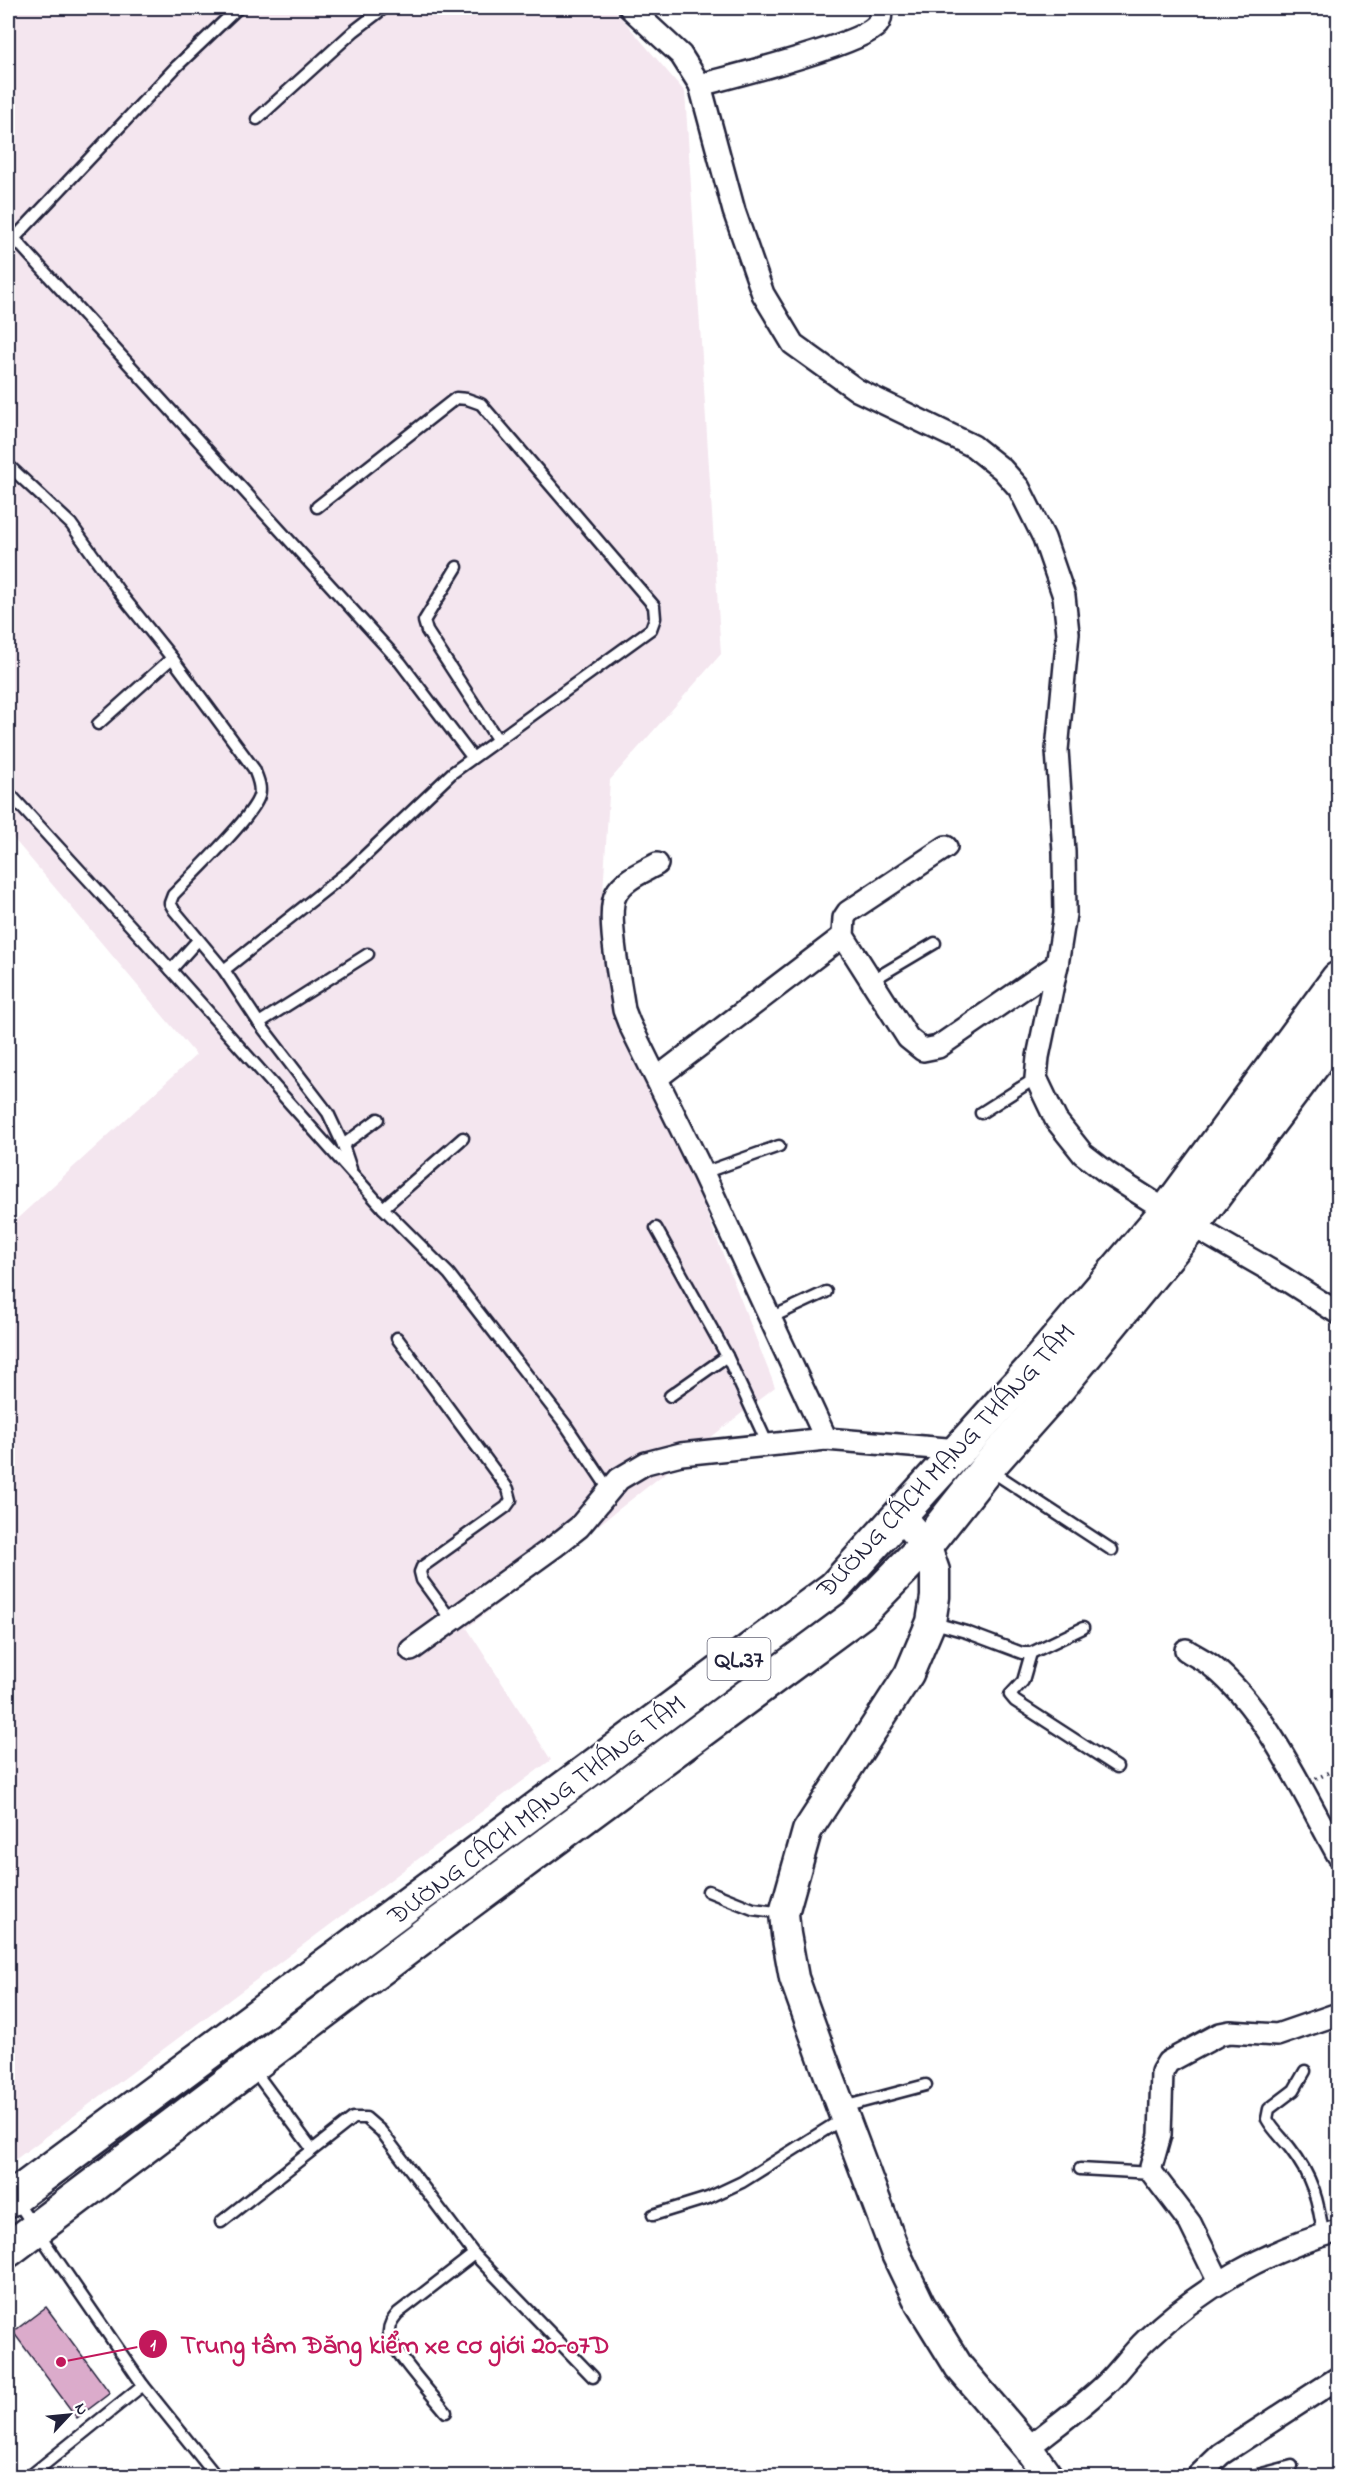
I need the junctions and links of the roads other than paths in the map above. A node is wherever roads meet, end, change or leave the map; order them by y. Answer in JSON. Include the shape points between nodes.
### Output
{"nodes":[{"id":1,"x":237,"y":8,"type":"edge"},
{"id":2,"x":384,"y":8,"type":"edge"},
{"id":3,"x":630,"y":8,"type":"edge"},
{"id":4,"x":881,"y":8,"type":"edge"},
{"id":5,"x":700,"y":85,"type":"junction"},
{"id":6,"x":256,"y":118,"type":"dead end"},
{"id":7,"x":10,"y":241,"type":"edge"},
{"id":8,"x":8,"y":465,"type":"edge"},
{"id":9,"x":317,"y":507,"type":"dead end"},
{"id":10,"x":457,"y":567,"type":"dead end"},
{"id":11,"x":172,"y":658,"type":"junction"},
{"id":12,"x":98,"y":724,"type":"dead end"},
{"id":13,"x":497,"y":739,"type":"junction"},
{"id":14,"x":472,"y":757,"type":"junction"},
{"id":15,"x":8,"y":792,"type":"edge"},
{"id":16,"x":946,"y":847,"type":"dead end"},
{"id":17,"x":657,"y":864,"type":"dead end"},
{"id":18,"x":843,"y":936,"type":"junction"},
{"id":19,"x":198,"y":940,"type":"junction"},
{"id":20,"x":935,"y":943,"type":"dead end"},
{"id":21,"x":368,"y":954,"type":"dead end"},
{"id":22,"x":1058,"y":965,"type":"junction"},
{"id":23,"x":171,"y":970,"type":"junction"},
{"id":24,"x":224,"y":970,"type":"junction"},
{"id":25,"x":1338,"y":979,"type":"edge"},
{"id":26,"x":871,"y":981,"type":"junction"},
{"id":27,"x":259,"y":1023,"type":"junction"},
{"id":28,"x":1338,"y":1031,"type":"edge"},
{"id":29,"x":1036,"y":1077,"type":"junction"},
{"id":30,"x":657,"y":1078,"type":"junction"},
{"id":31,"x":981,"y":1113,"type":"dead end"},
{"id":32,"x":378,"y":1119,"type":"dead end"},
{"id":33,"x":463,"y":1138,"type":"dead end"},
{"id":34,"x":343,"y":1145,"type":"junction"},
{"id":35,"x":779,"y":1146,"type":"dead end"},
{"id":36,"x":352,"y":1173,"type":"junction"},
{"id":37,"x":704,"y":1173,"type":"junction"},
{"id":38,"x":383,"y":1208,"type":"junction"},
{"id":39,"x":1179,"y":1218,"type":"junction"},
{"id":40,"x":656,"y":1228,"type":"dead end"},
{"id":41,"x":826,"y":1292,"type":"dead end"},
{"id":42,"x":1338,"y":1313,"type":"edge"},
{"id":43,"x":770,"y":1318,"type":"junction"},
{"id":44,"x":398,"y":1338,"type":"dead end"},
{"id":45,"x":727,"y":1356,"type":"junction"},
{"id":46,"x":670,"y":1396,"type":"dead end"},
{"id":47,"x":826,"y":1438,"type":"junction"},
{"id":48,"x":768,"y":1445,"type":"junction"},
{"id":49,"x":959,"y":1450,"type":"junction"},
{"id":50,"x":987,"y":1468,"type":"junction"},
{"id":51,"x":610,"y":1491,"type":"junction"},
{"id":52,"x":900,"y":1515,"type":"junction"},
{"id":53,"x":926,"y":1545,"type":"junction"},
{"id":54,"x":1112,"y":1550,"type":"dead end"},
{"id":55,"x":452,"y":1621,"type":"junction"},
{"id":56,"x":931,"y":1622,"type":"junction"},
{"id":57,"x":1083,"y":1628,"type":"dead end"},
{"id":58,"x":411,"y":1650,"type":"dead end"},
{"id":59,"x":1186,"y":1650,"type":"dead end"},
{"id":60,"x":1031,"y":1653,"type":"junction"},
{"id":61,"x":1117,"y":1767,"type":"dead end"},
{"id":62,"x":1338,"y":1855,"type":"edge"},
{"id":63,"x":708,"y":1891,"type":"dead end"},
{"id":64,"x":784,"y":1913,"type":"junction"},
{"id":65,"x":1338,"y":2014,"type":"edge"},
{"id":66,"x":251,"y":2067,"type":"junction"},
{"id":67,"x":1305,"y":2071,"type":"dead end"},
{"id":68,"x":926,"y":2085,"type":"dead end"},
{"id":69,"x":843,"y":2113,"type":"junction"},
{"id":70,"x":312,"y":2149,"type":"junction"},
{"id":71,"x":1080,"y":2169,"type":"dead end"},
{"id":72,"x":1152,"y":2173,"type":"junction"},
{"id":73,"x":10,"y":2198,"type":"edge"},
{"id":74,"x":653,"y":2215,"type":"dead end"},
{"id":75,"x":221,"y":2222,"type":"dead end"},
{"id":76,"x":36,"y":2228,"type":"junction"},
{"id":77,"x":1331,"y":2233,"type":"edge"},
{"id":78,"x":8,"y":2250,"type":"edge"},
{"id":79,"x":474,"y":2254,"type":"junction"},
{"id":80,"x":1219,"y":2283,"type":"junction"},
{"id":81,"x":593,"y":2377,"type":"dead end"},
{"id":82,"x":1338,"y":2378,"type":"edge"},
{"id":83,"x":143,"y":2385,"type":"junction"},
{"id":84,"x":446,"y":2412,"type":"dead end"},
{"id":85,"x":1028,"y":2448,"type":"junction"},
{"id":86,"x":1292,"y":2466,"type":"dead end"},
{"id":87,"x":1209,"y":2474,"type":"edge"},
{"id":88,"x":30,"y":2476,"type":"edge"},
{"id":89,"x":216,"y":2476,"type":"edge"},
{"id":90,"x":1048,"y":2476,"type":"edge"},
{"id":91,"x":1254,"y":2476,"type":"edge"}],
"edges":[{"from":1,"to":7,"type":"lane"},
{"from":2,"to":6,"type":"lane"},
{"from":3,"to":5,"type":"street","via":[[681,55]]},
{"from":4,"to":5,"type":"street","via":[[878,25],[870,31],[822,50]]},
{"from":5,"to":22,"type":"street","via":[[734,211],[763,294],[793,344],[857,390],[974,446],[1019,488],[1044,538],[1064,596],[1068,633],[1057,750],[1065,914]]},
{"from":7,"to":14,"type":"lane","via":[[400,662]]},
{"from":8,"to":11,"type":"lane","via":[[71,524]]},
{"from":9,"to":13,"type":"lane","via":[[456,398],[467,399],[481,404],[654,606],[651,629]]},
{"from":10,"to":13,"type":"lane","via":[[424,621]]},
{"from":11,"to":12,"type":"lane"},
{"from":11,"to":19,"type":"lane","via":[[254,769],[259,783],[260,795],[250,813],[173,895],[170,903]]},
{"from":13,"to":14,"type":"lane"},
{"from":14,"to":24,"type":"lane","via":[[349,871]]},
{"from":15,"to":23,"type":"lane"},
{"from":16,"to":18,"type":"street","via":[[848,912]]},
{"from":17,"to":30,"type":"street","via":[[626,882],[615,895],[611,915],[624,1010]]},
{"from":18,"to":26,"type":"street"},
{"from":18,"to":30,"type":"street"},
{"from":19,"to":23,"type":"lane"},
{"from":19,"to":24,"type":"lane"},
{"from":20,"to":26,"type":"lane"},
{"from":21,"to":27,"type":"lane"},
{"from":22,"to":26,"type":"street","via":[[938,1047],[923,1050],[908,1038]]},
{"from":22,"to":29,"type":"street"},
{"from":23,"to":36,"type":"lane"},
{"from":24,"to":27,"type":"lane"},
{"from":25,"to":39,"type":"main road","name":"ĐƯỜNG CÁCH MẠNG THÁNG TÁM","number":"QL.37"},
{"from":27,"to":34,"type":"lane","via":[[328,1113]]},
{"from":28,"to":39,"type":"main road","name":"ĐƯỜNG CÁCH MẠNG THÁNG TÁM","number":"QL.37"},
{"from":29,"to":31,"type":"lane"},
{"from":29,"to":39,"type":"street","via":[[1056,1120],[1083,1154]]},
{"from":30,"to":37,"type":"street"},
{"from":32,"to":34,"type":"lane"},
{"from":33,"to":38,"type":"lane"},
{"from":34,"to":36,"type":"lane"},
{"from":35,"to":37,"type":"lane"},
{"from":36,"to":38,"type":"lane"},
{"from":37,"to":43,"type":"street"},
{"from":38,"to":51,"type":"lane","via":[[449,1274],[565,1424]]},
{"from":39,"to":42,"type":"street"},
{"from":39,"to":49,"type":"main road","name":"ĐƯỜNG CÁCH MẠNG THÁNG TÁM","number":"QL.37"},
{"from":39,"to":50,"type":"main road","name":"ĐƯỜNG CÁCH MẠNG THÁNG TÁM","number":"QL.37","via":[[1059,1387]]},
{"from":40,"to":45,"type":"lane"},
{"from":41,"to":43,"type":"lane"},
{"from":43,"to":47,"type":"street"},
{"from":44,"to":55,"type":"lane","via":[[508,1489],[511,1500],[422,1567],[422,1580]]},
{"from":45,"to":46,"type":"lane"},
{"from":45,"to":48,"type":"lane"},
{"from":47,"to":48,"type":"street"},
{"from":47,"to":49,"type":"street"},
{"from":48,"to":51,"type":"street","via":[[681,1454],[646,1463],[620,1479]]},
{"from":49,"to":52,"type":"main road","name":"ĐƯỜNG CÁCH MẠNG THÁNG TÁM","number":"QL.37"},
{"from":50,"to":53,"type":"main road","name":"ĐƯỜNG CÁCH MẠNG THÁNG TÁM","number":"QL.37"},
{"from":50,"to":54,"type":"lane"},
{"from":51,"to":55,"type":"street","via":[[579,1527]]},
{"from":52,"to":53,"type":"main road"},
{"from":52,"to":73,"type":"main road","name":"ĐƯỜNG CÁCH MẠNG THÁNG TÁM","number":"QL.37","via":[[834,1588]]},
{"from":53,"to":56,"type":"main road","via":[[935,1571]]},
{"from":53,"to":66,"type":"main road","name":"ĐƯỜNG CÁCH MẠNG THÁNG TÁM","number":"QL.37","via":[[860,1613]]},
{"from":55,"to":58,"type":"street"},
{"from":56,"to":60,"type":"lane"},
{"from":56,"to":64,"type":"main road","via":[[909,1674],[807,1831]]},
{"from":57,"to":60,"type":"lane"},
{"from":59,"to":62,"type":"street","via":[[1213,1666],[1243,1696],[1270,1734]]},
{"from":60,"to":61,"type":"lane","via":[[1023,1681],[1010,1695]]},
{"from":63,"to":64,"type":"lane","via":[[753,1909]]},
{"from":64,"to":69,"type":"main road","via":[[794,1978]]},
{"from":65,"to":72,"type":"street","via":[[1289,2033],[1220,2034],[1168,2062],[1162,2072],[1160,2135]]},
{"from":66,"to":70,"type":"lane"},
{"from":66,"to":76,"type":"main road","name":"ĐƯỜNG CÁCH MẠNG THÁNG TÁM","number":"QL.37"},
{"from":67,"to":77,"type":"lane","via":[[1294,2090],[1269,2109],[1267,2119],[1311,2181]]},
{"from":68,"to":69,"type":"lane"},
{"from":69,"to":74,"type":"lane","via":[[742,2181],[708,2198]]},
{"from":69,"to":85,"type":"main road","via":[[896,2254],[920,2304],[959,2367]]},
{"from":70,"to":75,"type":"lane"},
{"from":70,"to":79,"type":"lane","via":[[353,2118],[366,2118],[381,2131]]},
{"from":71,"to":72,"type":"lane"},
{"from":72,"to":80,"type":"street","via":[[1190,2223]]},
{"from":73,"to":76,"type":"lane"},
{"from":76,"to":78,"type":"main road","name":"ĐƯỜNG CÁCH MẠNG THÁNG TÁM","number":"QL.37"},
{"from":76,"to":83,"type":"lane"},
{"from":77,"to":80,"type":"street","via":[[1282,2251]]},
{"from":79,"to":81,"type":"lane"},
{"from":79,"to":84,"type":"lane","via":[[398,2313],[390,2324],[388,2336],[396,2349]]},
{"from":80,"to":85,"type":"street","via":[[1184,2306],[1144,2342],[1107,2384]]},
{"from":82,"to":87,"type":"street","via":[[1221,2454]]},
{"from":83,"to":88,"type":"lane"},
{"from":83,"to":89,"type":"lane"},
{"from":85,"to":90,"type":"main road"},
{"from":86,"to":91,"type":"lane"}]}
